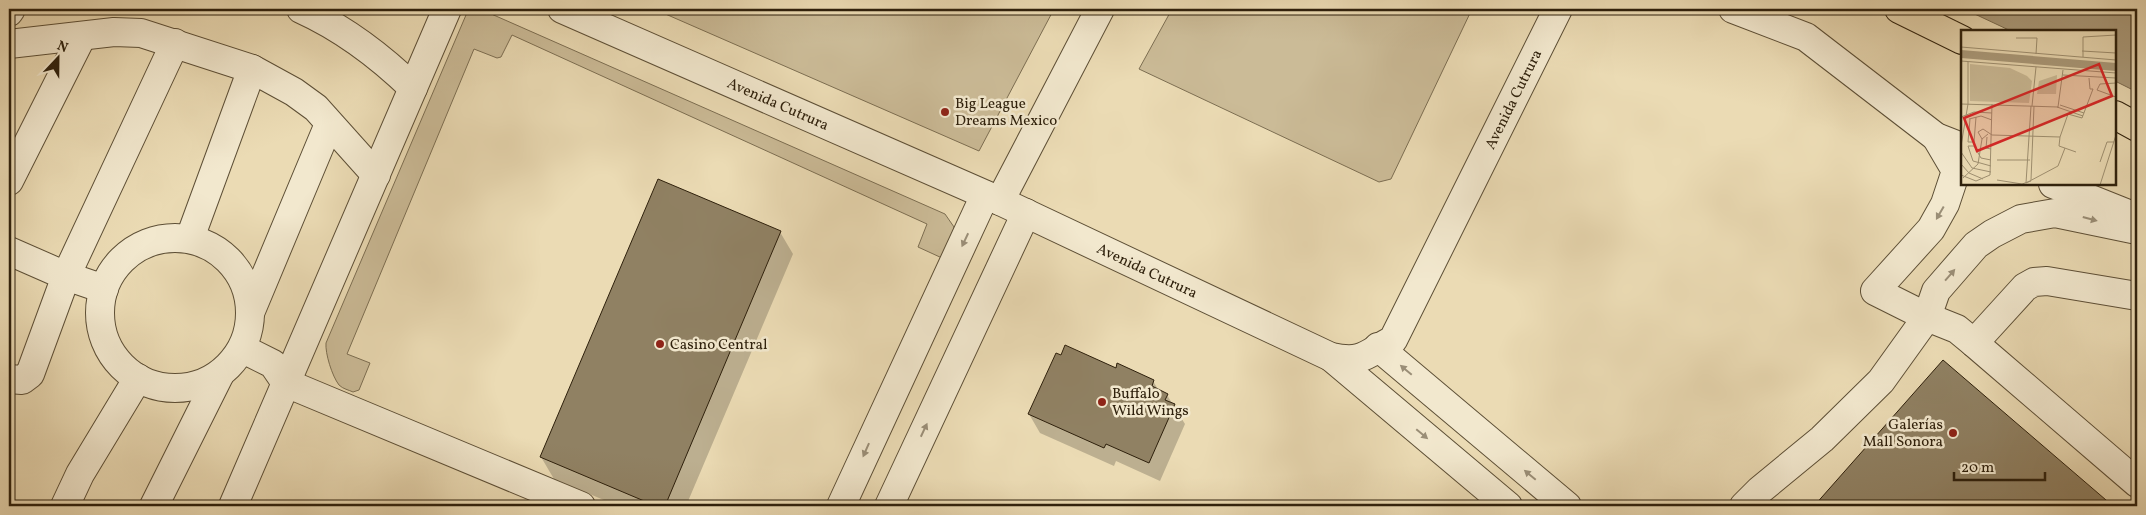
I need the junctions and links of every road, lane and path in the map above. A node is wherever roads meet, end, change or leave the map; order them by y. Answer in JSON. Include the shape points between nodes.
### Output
{"nodes":[{"id":1,"x":11,"y":9,"type":"edge"},
{"id":2,"x":301,"y":9,"type":"edge"},
{"id":3,"x":448,"y":9,"type":"edge"},
{"id":4,"x":562,"y":9,"type":"edge"},
{"id":5,"x":1100,"y":9,"type":"edge"},
{"id":6,"x":1558,"y":9,"type":"edge"},
{"id":7,"x":1733,"y":9,"type":"edge"},
{"id":8,"x":1899,"y":9,"type":"edge"},
{"id":9,"x":9,"y":12,"type":"edge"},
{"id":10,"x":82,"y":36,"type":"junction"},
{"id":11,"x":1961,"y":40,"type":"edge"},
{"id":12,"x":175,"y":43,"type":"junction"},
{"id":13,"x":9,"y":44,"type":"edge"},
{"id":14,"x":252,"y":69,"type":"junction"},
{"id":15,"x":413,"y":88,"type":"junction"},
{"id":16,"x":2116,"y":116,"type":"edge"},
{"id":17,"x":329,"y":124,"type":"junction"},
{"id":18,"x":2137,"y":127,"type":"edge"},
{"id":19,"x":1936,"y":137,"type":"junction"},
{"id":20,"x":1961,"y":147,"type":"edge"},
{"id":21,"x":376,"y":175,"type":"junction"},
{"id":22,"x":9,"y":182,"type":"edge"},
{"id":23,"x":2054,"y":185,"type":"edge"},
{"id":24,"x":993,"y":198,"type":"junction"},
{"id":25,"x":1026,"y":213,"type":"junction"},
{"id":26,"x":2137,"y":218,"type":"edge"},
{"id":27,"x":2137,"y":230,"type":"edge"},
{"id":28,"x":190,"y":238,"type":"junction"},
{"id":29,"x":9,"y":251,"type":"edge"},
{"id":30,"x":66,"y":276,"type":"junction"},
{"id":31,"x":104,"y":289,"type":"junction"},
{"id":32,"x":2137,"y":296,"type":"edge"},
{"id":33,"x":250,"y":313,"type":"junction"},
{"id":34,"x":1927,"y":317,"type":"junction"},
{"id":35,"x":1974,"y":343,"type":"junction"},
{"id":36,"x":1378,"y":347,"type":"junction"},
{"id":37,"x":243,"y":349,"type":"junction"},
{"id":38,"x":1331,"y":357,"type":"junction"},
{"id":39,"x":219,"y":376,"type":"junction"},
{"id":40,"x":138,"y":378,"type":"junction"},
{"id":41,"x":9,"y":379,"type":"edge"},
{"id":42,"x":286,"y":383,"type":"junction"},
{"id":43,"x":897,"y":388,"type":"junction"},
{"id":44,"x":2137,"y":482,"type":"edge"},
{"id":45,"x":1508,"y":505,"type":"edge"},
{"id":46,"x":65,"y":506,"type":"edge"},
{"id":47,"x":154,"y":506,"type":"edge"},
{"id":48,"x":233,"y":506,"type":"edge"},
{"id":49,"x":581,"y":506,"type":"edge"},
{"id":50,"x":841,"y":506,"type":"edge"},
{"id":51,"x":862,"y":506,"type":"edge"},
{"id":52,"x":889,"y":506,"type":"edge"},
{"id":53,"x":1568,"y":506,"type":"edge"},
{"id":54,"x":1744,"y":506,"type":"edge"}],
"edges":[{"from":1,"to":9,"type":"street"},
{"from":2,"to":15,"type":"street","via":[[320,17],[379,56]]},
{"from":3,"to":15,"type":"street"},
{"from":4,"to":24,"type":"street","name":"Avenida Cutrura"},
{"from":5,"to":24,"type":"street"},
{"from":6,"to":36,"type":"street","name":"Avenida Cutrura","via":[[1393,340]]},
{"from":7,"to":19,"type":"street","via":[[1806,37]]},
{"from":8,"to":11,"type":"main road"},
{"from":10,"to":12,"type":"street","via":[[141,33]]},
{"from":10,"to":13,"type":"street"},
{"from":10,"to":22,"type":"street"},
{"from":12,"to":14,"type":"street"},
{"from":12,"to":30,"type":"street"},
{"from":14,"to":17,"type":"street","via":[[309,102]]},
{"from":14,"to":28,"type":"street"},
{"from":15,"to":21,"type":"street"},
{"from":16,"to":18,"type":"main road"},
{"from":17,"to":21,"type":"street"},
{"from":17,"to":33,"type":"street"},
{"from":19,"to":20,"type":"street"},
{"from":19,"to":34,"type":"street","one_way":true,"via":[[1956,171],[1945,204],[1931,229],[1875,291]]},
{"from":21,"to":42,"type":"street"},
{"from":23,"to":26,"type":"street"},
{"from":24,"to":25,"type":"street","name":"Avenida Cutrura"},
{"from":24,"to":43,"type":"street","one_way":true},
{"from":25,"to":38,"type":"street","name":"Avenida Cutrura"},
{"from":52,"to":25,"type":"street","one_way":true},
{"from":34,"to":27,"type":"street","one_way":true,"via":[[1936,291],[1976,245],[2021,219],[2055,212]]},
{"from":28,"to":31,"type":"street","via":[[164,238],[133,248],[115,266]]},
{"from":28,"to":33,"type":"street","via":[[213,248],[228,260],[246,289]]},
{"from":29,"to":30,"type":"street"},
{"from":30,"to":31,"type":"street"},
{"from":30,"to":41,"type":"street","via":[[30,374],[22,380]]},
{"from":31,"to":40,"type":"street","via":[[98,321],[106,344],[118,365]]},
{"from":32,"to":35,"type":"street","via":[[2048,281],[2034,282],[2025,287]]},
{"from":33,"to":37,"type":"street"},
{"from":34,"to":35,"type":"street","via":[[1957,329]]},
{"from":34,"to":54,"type":"street","via":[[1881,381]]},
{"from":35,"to":44,"type":"street"},
{"from":36,"to":38,"type":"street","name":"Avenida Cutrura","via":[[1358,360]]},
{"from":53,"to":36,"type":"street","one_way":true},
{"from":37,"to":39,"type":"street"},
{"from":37,"to":42,"type":"street","via":[[273,364]]},
{"from":38,"to":45,"type":"street","one_way":true},
{"from":39,"to":40,"type":"street","via":[[187,387],[156,387]]},
{"from":39,"to":47,"type":"street"},
{"from":40,"to":46,"type":"street","via":[[80,474]]},
{"from":42,"to":48,"type":"street"},
{"from":42,"to":49,"type":"street"},
{"from":43,"to":50,"type":"street","one_way":true},
{"from":43,"to":51,"type":"street","via":[[890,442]]}]}
